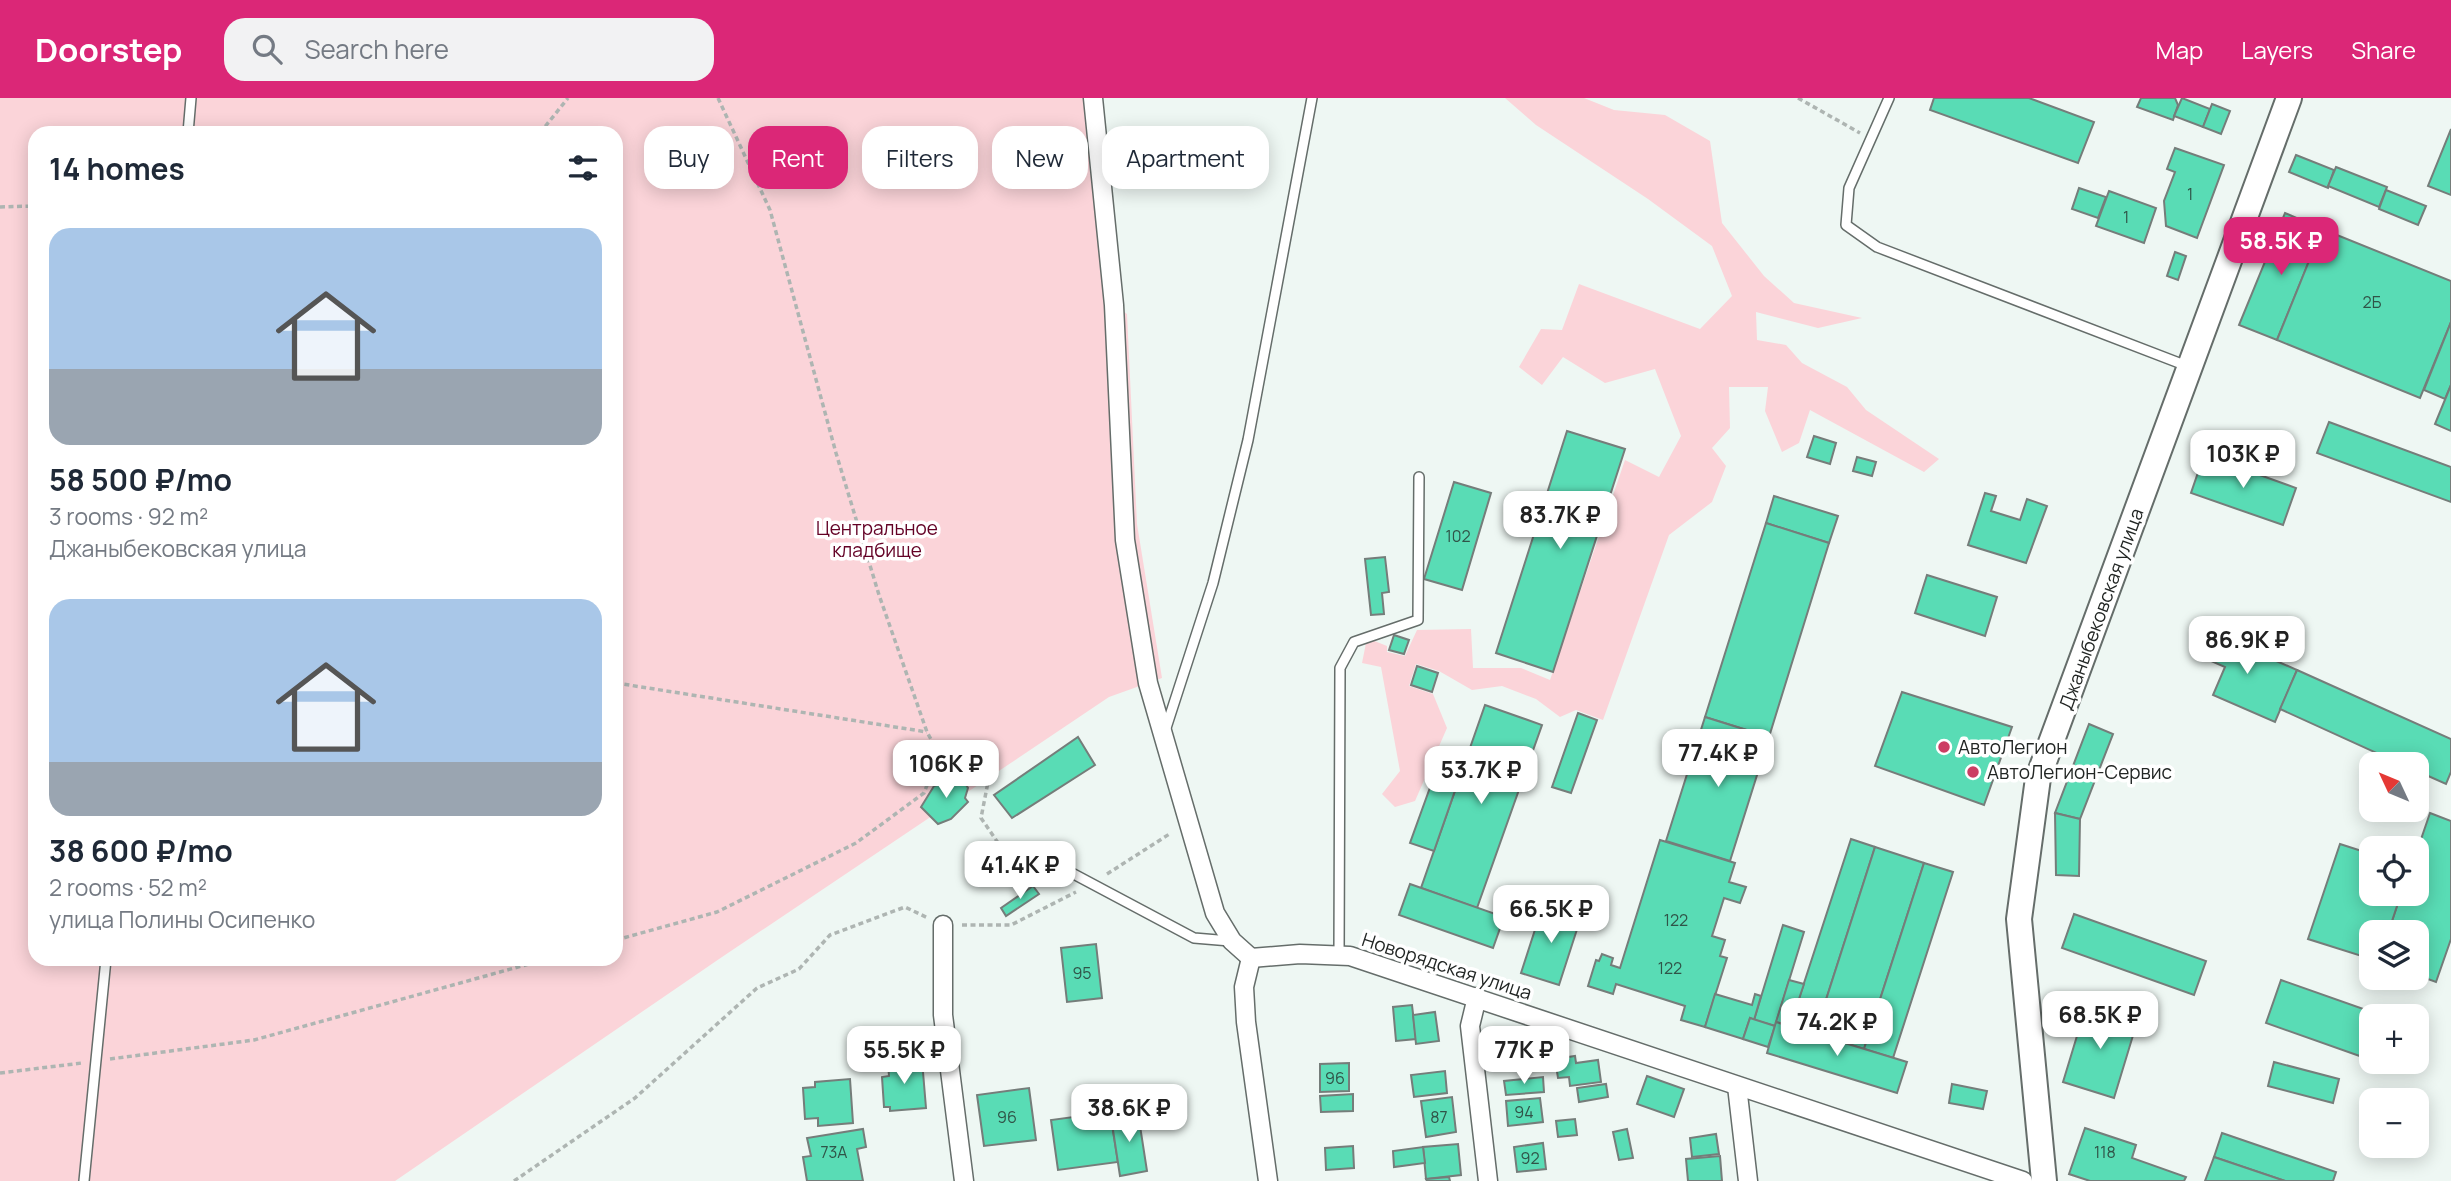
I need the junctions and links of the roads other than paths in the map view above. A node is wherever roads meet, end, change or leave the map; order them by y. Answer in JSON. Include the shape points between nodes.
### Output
{"nodes":[{"id":1,"x":191,"y":98,"type":"edge"},
{"id":2,"x":1093,"y":98,"type":"edge"},
{"id":3,"x":1312,"y":98,"type":"edge"},
{"id":4,"x":1889,"y":98,"type":"edge"},
{"id":5,"x":2289,"y":98,"type":"edge"},
{"id":6,"x":189,"y":126,"type":"edge"},
{"id":7,"x":2190,"y":368,"type":"junction"},
{"id":8,"x":1419,"y":478,"type":"dead end"},
{"id":9,"x":1164,"y":736,"type":"junction"},
{"id":10,"x":1012,"y":864,"type":"road end"},
{"id":11,"x":943,"y":925,"type":"road end"},
{"id":12,"x":1232,"y":942,"type":"junction"},
{"id":13,"x":1339,"y":956,"type":"junction"},
{"id":14,"x":1251,"y":958,"type":"junction"},
{"id":15,"x":105,"y":966,"type":"edge"},
{"id":16,"x":1477,"y":997,"type":"junction"},
{"id":17,"x":1737,"y":1086,"type":"junction"},
{"id":18,"x":84,"y":1181,"type":"edge"},
{"id":19,"x":964,"y":1181,"type":"edge"},
{"id":20,"x":1268,"y":1181,"type":"edge"},
{"id":21,"x":1488,"y":1181,"type":"edge"},
{"id":22,"x":1748,"y":1181,"type":"edge"},
{"id":23,"x":2023,"y":1181,"type":"edge"},
{"id":24,"x":2044,"y":1181,"type":"edge"}],
"edges":[{"from":1,"to":6,"type":"lane"},
{"from":2,"to":9,"type":"street","via":[[1114,305],[1125,540],[1148,683]]},
{"from":3,"to":9,"type":"lane","via":[[1248,440],[1213,583]]},
{"from":4,"to":7,"type":"lane","via":[[1849,188],[1846,225],[1877,247]]},
{"from":5,"to":7,"type":"main road","name":"Джаныбековская улица"},
{"from":7,"to":24,"type":"main road","name":"Джаныбековская улица","via":[[2038,778],[2019,919]]},
{"from":8,"to":13,"type":"lane","via":[[1418,620],[1354,642],[1340,668]]},
{"from":9,"to":12,"type":"street","via":[[1215,914]]},
{"from":10,"to":12,"type":"lane","via":[[1068,871],[1194,938]]},
{"from":11,"to":19,"type":"street","via":[[943,1015]]},
{"from":12,"to":14,"type":"street"},
{"from":13,"to":14,"type":"street","name":"Новорядская улица"},
{"from":13,"to":16,"type":"street","name":"Новорядская улица"},
{"from":14,"to":20,"type":"street","via":[[1244,987],[1246,1022]]},
{"from":15,"to":18,"type":"lane"},
{"from":16,"to":17,"type":"street","name":"Новорядская улица"},
{"from":16,"to":21,"type":"street","via":[[1470,1026]]},
{"from":17,"to":22,"type":"street"},
{"from":17,"to":23,"type":"street","name":"Новорядская улица"}]}
